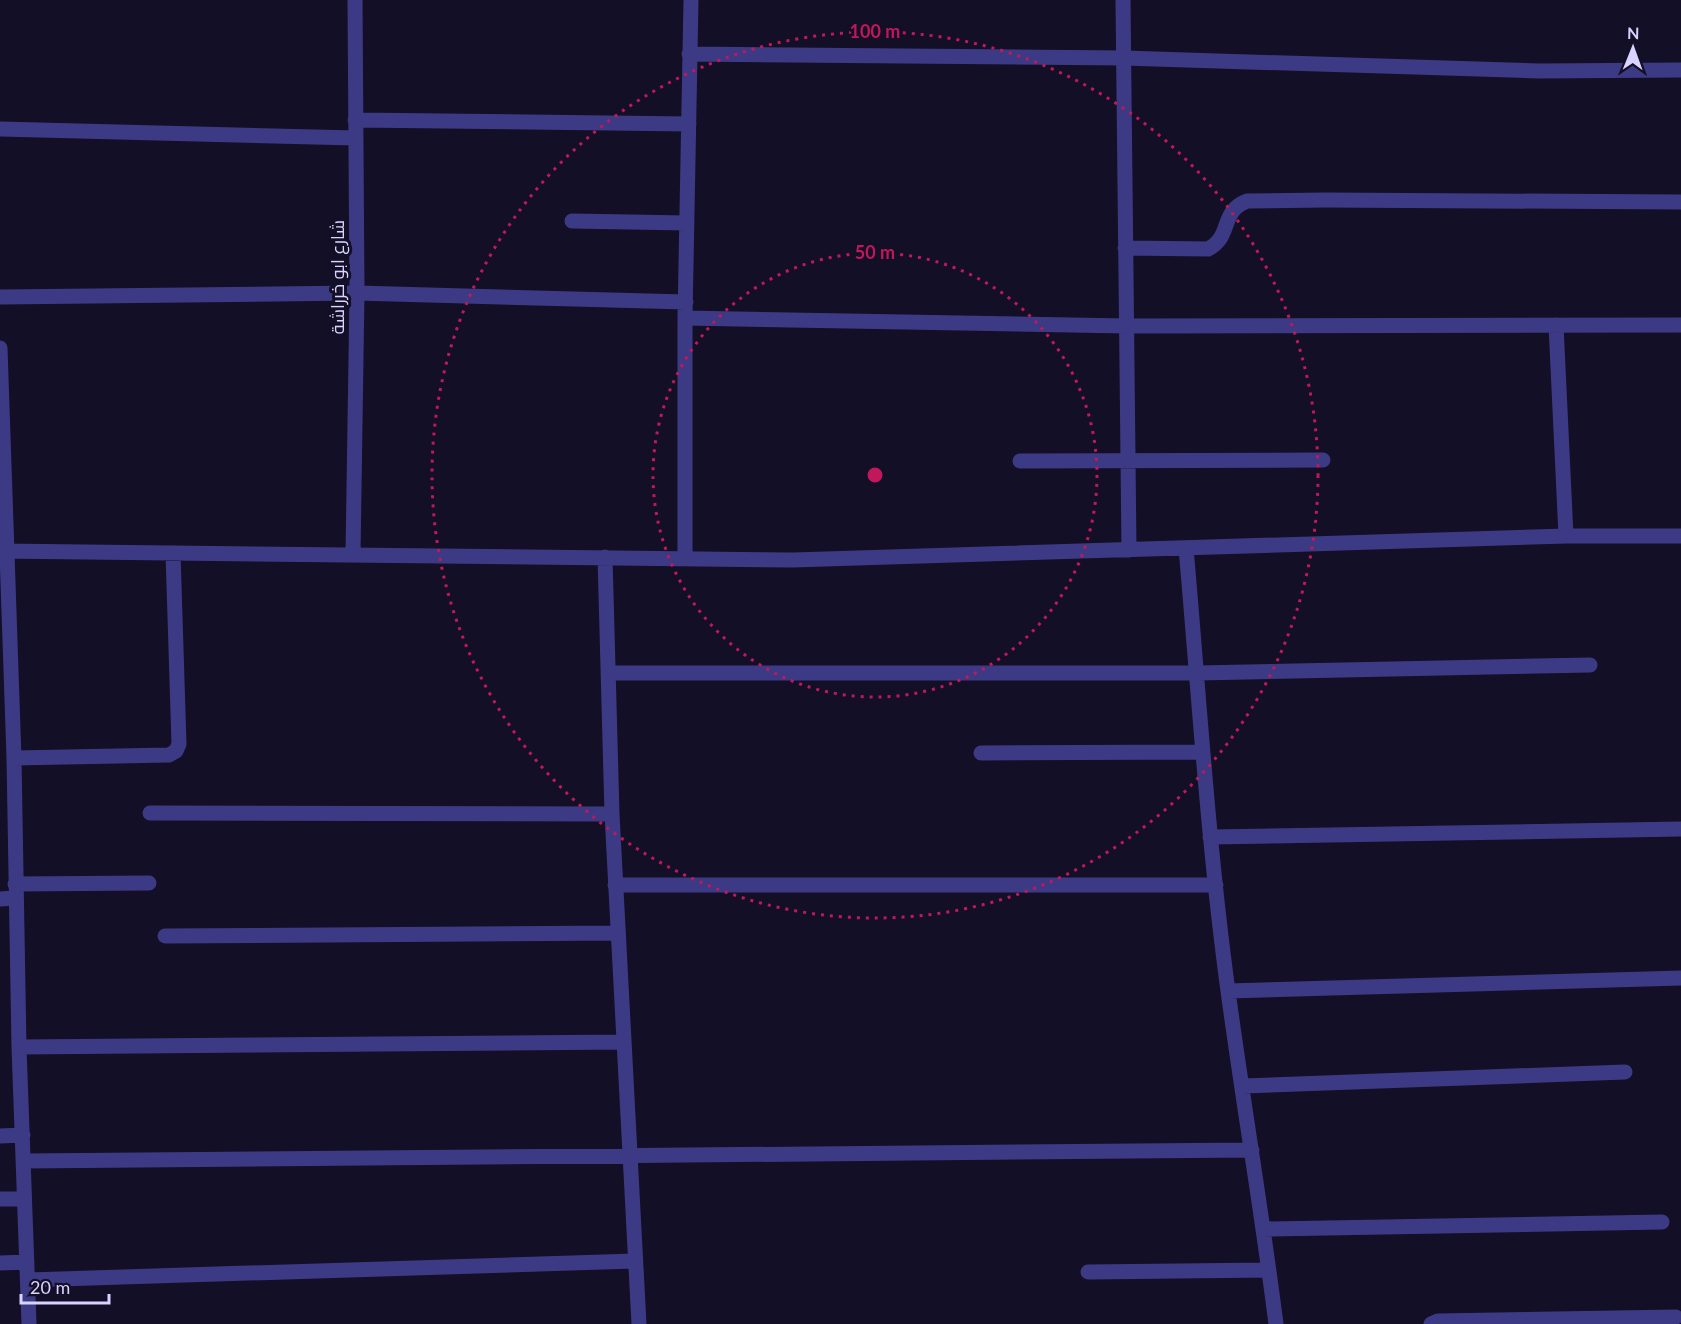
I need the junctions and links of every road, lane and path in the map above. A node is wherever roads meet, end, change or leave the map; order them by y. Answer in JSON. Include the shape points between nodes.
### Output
{"nodes":[{"id":1,"x":355,"y":0,"type":"edge"},
{"id":2,"x":691,"y":0,"type":"edge"},
{"id":3,"x":1123,"y":0,"type":"edge"},
{"id":4,"x":689,"y":54,"type":"junction"},
{"id":5,"x":1124,"y":58,"type":"junction"},
{"id":6,"x":1681,"y":70,"type":"edge"},
{"id":7,"x":355,"y":120,"type":"junction"},
{"id":8,"x":689,"y":124,"type":"junction"},
{"id":9,"x":0,"y":129,"type":"edge"},
{"id":10,"x":355,"y":138,"type":"junction"},
{"id":11,"x":1681,"y":202,"type":"edge"},
{"id":12,"x":572,"y":221,"type":"dead end"},
{"id":13,"x":687,"y":222,"type":"junction"},
{"id":14,"x":1125,"y":248,"type":"junction"},
{"id":15,"x":357,"y":293,"type":"junction"},
{"id":16,"x":0,"y":297,"type":"edge"},
{"id":17,"x":686,"y":302,"type":"junction"},
{"id":18,"x":685,"y":318,"type":"junction"},
{"id":19,"x":1556,"y":325,"type":"junction"},
{"id":20,"x":1681,"y":325,"type":"edge"},
{"id":21,"x":1126,"y":326,"type":"junction"},
{"id":22,"x":0,"y":348,"type":"edge"},
{"id":23,"x":0,"y":369,"type":"edge"},
{"id":24,"x":1128,"y":460,"type":"junction"},
{"id":25,"x":1323,"y":460,"type":"dead end"},
{"id":26,"x":1020,"y":461,"type":"dead end"},
{"id":27,"x":1566,"y":536,"type":"junction"},
{"id":28,"x":1681,"y":536,"type":"edge"},
{"id":29,"x":1186,"y":548,"type":"junction"},
{"id":30,"x":1129,"y":550,"type":"junction"},
{"id":31,"x":3,"y":551,"type":"edge"},
{"id":32,"x":173,"y":553,"type":"junction"},
{"id":33,"x":353,"y":554,"type":"junction"},
{"id":34,"x":605,"y":557,"type":"junction"},
{"id":35,"x":685,"y":558,"type":"junction"},
{"id":36,"x":1590,"y":665,"type":"dead end"},
{"id":37,"x":608,"y":673,"type":"junction"},
{"id":38,"x":1197,"y":673,"type":"junction"},
{"id":39,"x":1203,"y":752,"type":"junction"},
{"id":40,"x":981,"y":753,"type":"dead end"},
{"id":41,"x":14,"y":758,"type":"junction"},
{"id":42,"x":150,"y":813,"type":"dead end"},
{"id":43,"x":612,"y":814,"type":"junction"},
{"id":44,"x":1681,"y":829,"type":"edge"},
{"id":45,"x":1210,"y":837,"type":"junction"},
{"id":46,"x":149,"y":883,"type":"dead end"},
{"id":47,"x":615,"y":885,"type":"junction"},
{"id":48,"x":1216,"y":885,"type":"junction"},
{"id":49,"x":10,"y":894,"type":"edge"},
{"id":50,"x":618,"y":933,"type":"junction"},
{"id":51,"x":165,"y":936,"type":"dead end"},
{"id":52,"x":1681,"y":978,"type":"edge"},
{"id":53,"x":1228,"y":991,"type":"junction"},
{"id":54,"x":623,"y":1042,"type":"junction"},
{"id":55,"x":19,"y":1047,"type":"junction"},
{"id":56,"x":1625,"y":1072,"type":"dead end"},
{"id":57,"x":1243,"y":1086,"type":"junction"},
{"id":58,"x":0,"y":1136,"type":"edge"},
{"id":59,"x":23,"y":1136,"type":"junction"},
{"id":60,"x":1252,"y":1150,"type":"junction"},
{"id":61,"x":629,"y":1155,"type":"junction"},
{"id":62,"x":24,"y":1161,"type":"junction"},
{"id":63,"x":0,"y":1199,"type":"edge"},
{"id":64,"x":24,"y":1199,"type":"junction"},
{"id":65,"x":1662,"y":1222,"type":"dead end"},
{"id":66,"x":1264,"y":1229,"type":"junction"},
{"id":67,"x":635,"y":1261,"type":"junction"},
{"id":68,"x":27,"y":1262,"type":"junction"},
{"id":69,"x":0,"y":1263,"type":"edge"},
{"id":70,"x":1269,"y":1270,"type":"junction"},
{"id":71,"x":1088,"y":1272,"type":"dead end"},
{"id":72,"x":28,"y":1280,"type":"junction"},
{"id":73,"x":1676,"y":1317,"type":"dead end"},
{"id":74,"x":29,"y":1324,"type":"edge"},
{"id":75,"x":639,"y":1324,"type":"edge"},
{"id":76,"x":1276,"y":1324,"type":"edge"},
{"id":77,"x":1431,"y":1324,"type":"edge"}],
"edges":[{"from":1,"to":7,"type":"street","name":"شارع ابو خرراشة"},
{"from":2,"to":4,"type":"street"},
{"from":3,"to":5,"type":"street"},
{"from":4,"to":5,"type":"street"},
{"from":4,"to":8,"type":"street"},
{"from":5,"to":6,"type":"street","via":[[1539,71]]},
{"from":5,"to":14,"type":"street"},
{"from":7,"to":8,"type":"street"},
{"from":7,"to":10,"type":"street","name":"شارع ابو خرراشة"},
{"from":8,"to":13,"type":"street"},
{"from":9,"to":10,"type":"street"},
{"from":10,"to":15,"type":"street","name":"شارع ابو خرراشة"},
{"from":11,"to":14,"type":"street","via":[[1248,201],[1231,213],[1222,238],[1208,249]]},
{"from":12,"to":13,"type":"street"},
{"from":13,"to":17,"type":"street"},
{"from":14,"to":21,"type":"street"},
{"from":15,"to":16,"type":"street"},
{"from":15,"to":17,"type":"street"},
{"from":15,"to":33,"type":"street","name":"شارع ابو خرراشة"},
{"from":17,"to":18,"type":"street"},
{"from":18,"to":21,"type":"street"},
{"from":18,"to":35,"type":"street"},
{"from":19,"to":20,"type":"street"},
{"from":19,"to":21,"type":"street"},
{"from":19,"to":27,"type":"street"},
{"from":21,"to":24,"type":"street"},
{"from":22,"to":23,"type":"street"},
{"from":23,"to":31,"type":"street"},
{"from":24,"to":25,"type":"street"},
{"from":24,"to":26,"type":"street"},
{"from":24,"to":30,"type":"street"},
{"from":27,"to":28,"type":"street"},
{"from":27,"to":29,"type":"street"},
{"from":29,"to":30,"type":"street"},
{"from":29,"to":38,"type":"street"},
{"from":30,"to":35,"type":"street","via":[[793,560]]},
{"from":31,"to":32,"type":"street"},
{"from":31,"to":41,"type":"street"},
{"from":32,"to":33,"type":"street"},
{"from":32,"to":41,"type":"street","via":[[179,744],[176,751],[169,755]]},
{"from":33,"to":34,"type":"street"},
{"from":34,"to":35,"type":"street"},
{"from":34,"to":37,"type":"street"},
{"from":36,"to":38,"type":"street"},
{"from":37,"to":38,"type":"street"},
{"from":37,"to":43,"type":"street"},
{"from":38,"to":39,"type":"street"},
{"from":39,"to":40,"type":"street"},
{"from":39,"to":45,"type":"street"},
{"from":41,"to":49,"type":"street"},
{"from":42,"to":43,"type":"street"},
{"from":43,"to":47,"type":"street"},
{"from":44,"to":45,"type":"street"},
{"from":45,"to":48,"type":"street"},
{"from":46,"to":49,"type":"street"},
{"from":47,"to":48,"type":"street"},
{"from":47,"to":50,"type":"street"},
{"from":48,"to":53,"type":"street"},
{"from":49,"to":55,"type":"street"},
{"from":50,"to":51,"type":"street"},
{"from":50,"to":54,"type":"street"},
{"from":52,"to":53,"type":"street"},
{"from":53,"to":57,"type":"street"},
{"from":54,"to":55,"type":"street"},
{"from":54,"to":61,"type":"street"},
{"from":55,"to":59,"type":"street"},
{"from":56,"to":57,"type":"street"},
{"from":57,"to":60,"type":"street"},
{"from":58,"to":59,"type":"street"},
{"from":59,"to":62,"type":"street"},
{"from":60,"to":61,"type":"street"},
{"from":60,"to":66,"type":"street"},
{"from":61,"to":62,"type":"street"},
{"from":61,"to":67,"type":"street"},
{"from":62,"to":64,"type":"street"},
{"from":63,"to":64,"type":"street"},
{"from":64,"to":68,"type":"street"},
{"from":65,"to":66,"type":"street"},
{"from":66,"to":70,"type":"street"},
{"from":67,"to":72,"type":"street"},
{"from":67,"to":75,"type":"street"},
{"from":68,"to":69,"type":"street"},
{"from":68,"to":72,"type":"street"},
{"from":70,"to":71,"type":"street"},
{"from":70,"to":76,"type":"street"},
{"from":72,"to":74,"type":"street"},
{"from":73,"to":77,"type":"street"}]}
